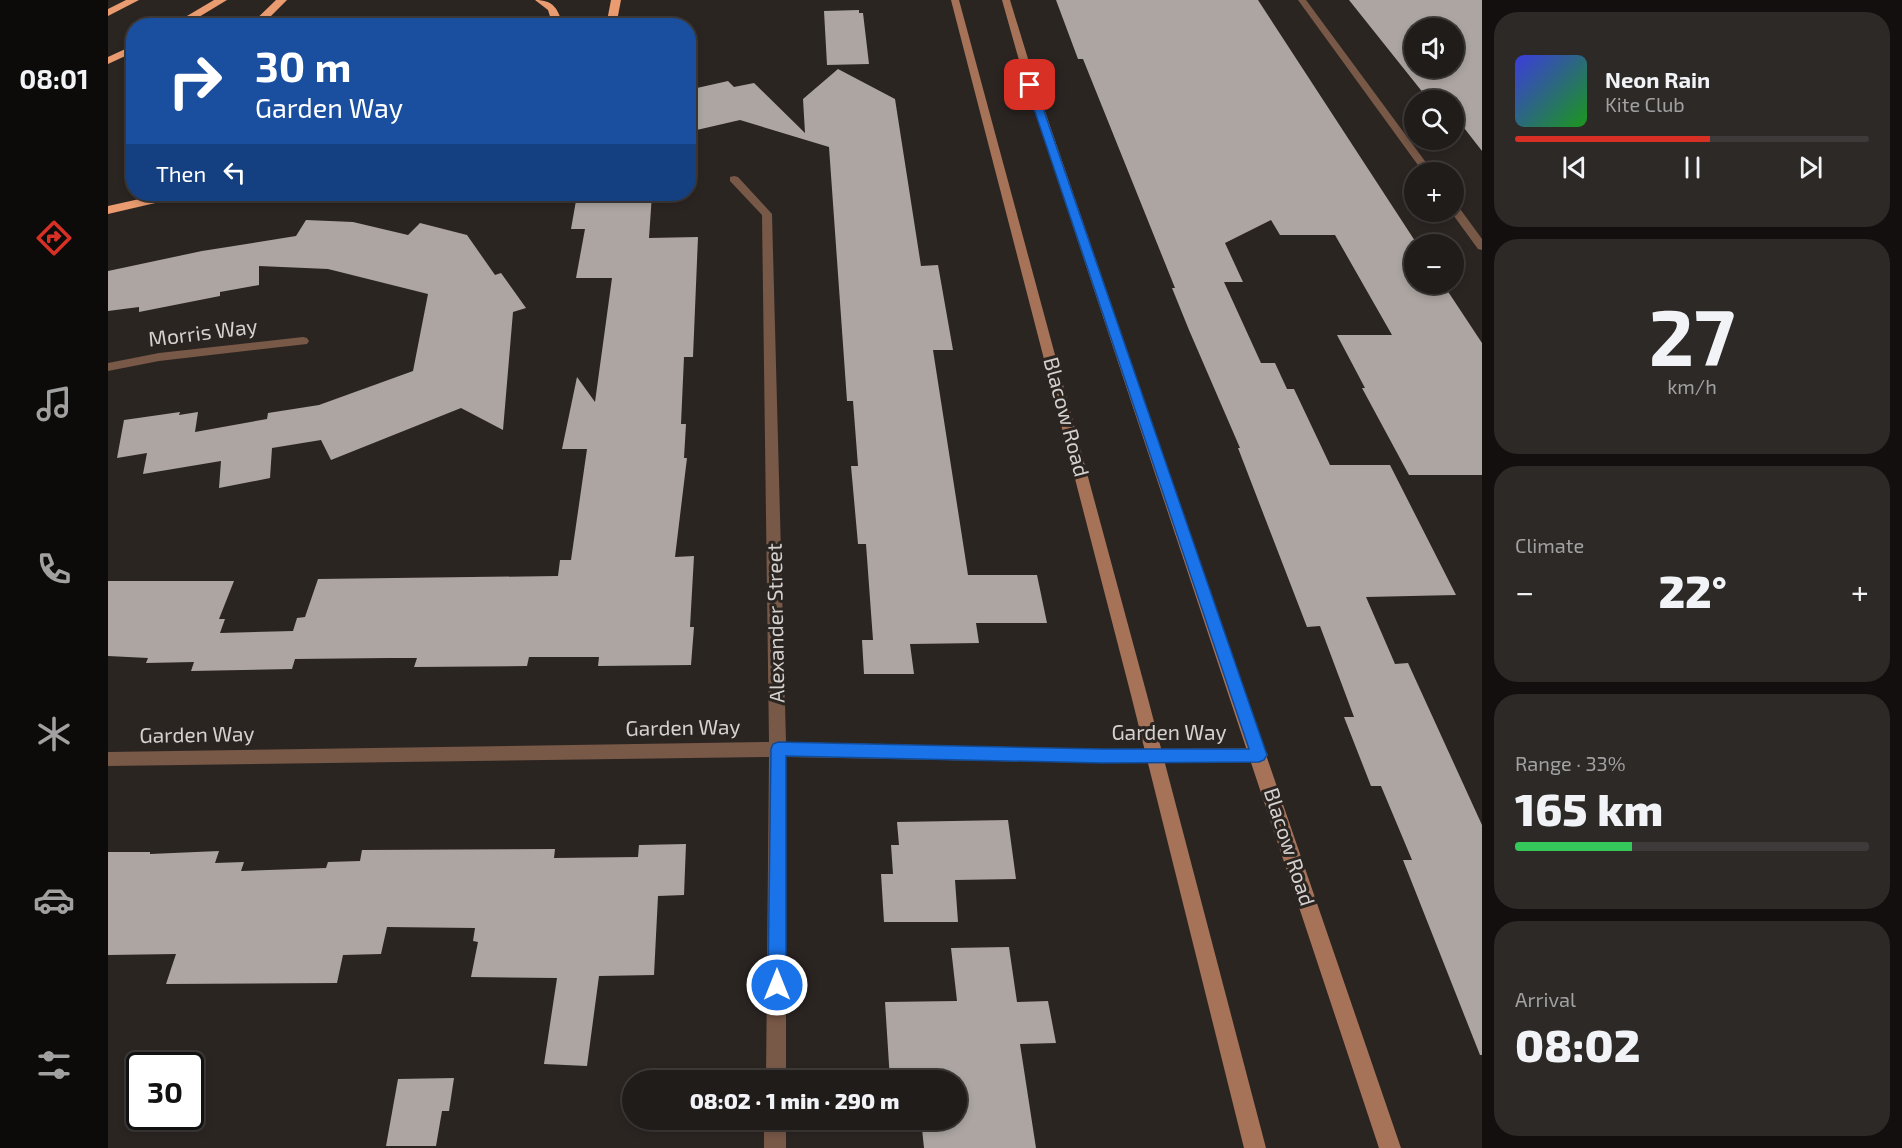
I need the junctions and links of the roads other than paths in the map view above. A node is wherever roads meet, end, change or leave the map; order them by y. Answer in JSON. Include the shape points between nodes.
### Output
{"nodes":[{"id":1,"x":134,"y":0,"type":"edge"},
{"id":2,"x":222,"y":0,"type":"edge"},
{"id":3,"x":282,"y":0,"type":"edge"},
{"id":4,"x":540,"y":0,"type":"edge"},
{"id":5,"x":615,"y":0,"type":"edge"},
{"id":6,"x":955,"y":0,"type":"edge"},
{"id":7,"x":1006,"y":0,"type":"edge"},
{"id":8,"x":1302,"y":0,"type":"edge"},
{"id":9,"x":108,"y":13,"type":"edge"},
{"id":10,"x":189,"y":18,"type":"edge"},
{"id":11,"x":263,"y":18,"type":"edge"},
{"id":12,"x":556,"y":18,"type":"edge"},
{"id":13,"x":612,"y":18,"type":"edge"},
{"id":14,"x":126,"y":52,"type":"edge"},
{"id":15,"x":108,"y":62,"type":"edge"},
{"id":16,"x":1421,"y":162,"type":"edge"},
{"id":17,"x":734,"y":179,"type":"dead end"},
{"id":18,"x":146,"y":201,"type":"edge"},
{"id":19,"x":108,"y":210,"type":"edge"},
{"id":20,"x":1464,"y":222,"type":"edge"},
{"id":21,"x":1482,"y":247,"type":"edge"},
{"id":22,"x":303,"y":341,"type":"dead end"},
{"id":23,"x":108,"y":367,"type":"edge"},
{"id":24,"x":778,"y":749,"type":"junction"},
{"id":25,"x":1259,"y":755,"type":"junction"},
{"id":26,"x":1155,"y":756,"type":"junction"},
{"id":27,"x":108,"y":759,"type":"edge"},
{"id":28,"x":776,"y":1070,"type":"edge"},
{"id":29,"x":775,"y":1130,"type":"edge"},
{"id":30,"x":775,"y":1148,"type":"edge"},
{"id":31,"x":1256,"y":1148,"type":"edge"},
{"id":32,"x":1390,"y":1148,"type":"edge"}],
"edges":[{"from":1,"to":9,"type":"highway"},
{"from":2,"to":10,"type":"highway"},
{"from":3,"to":11,"type":"highway"},
{"from":4,"to":12,"type":"highway","via":[[553,9]]},
{"from":5,"to":13,"type":"highway"},
{"from":6,"to":26,"type":"main road","name":"Blacow Road"},
{"from":7,"to":25,"type":"main road","name":"Blacow Road","via":[[1030,85]]},
{"from":8,"to":16,"type":"street"},
{"from":14,"to":15,"type":"highway"},
{"from":17,"to":24,"type":"street","name":"Alexander Street","via":[[767,213]]},
{"from":18,"to":19,"type":"highway"},
{"from":20,"to":21,"type":"street"},
{"from":22,"to":23,"type":"street","name":"Morris Way","via":[[159,357]]},
{"from":24,"to":26,"type":"street","name":"Garden Way"},
{"from":24,"to":27,"type":"street","name":"Garden Way"},
{"from":24,"to":28,"type":"street","name":"Alexander Street"},
{"from":25,"to":26,"type":"street","name":"Garden Way"},
{"from":25,"to":32,"type":"main road","name":"Blacow Road"},
{"from":26,"to":31,"type":"main road","name":"Blacow Road"},
{"from":29,"to":30,"type":"street"}]}
